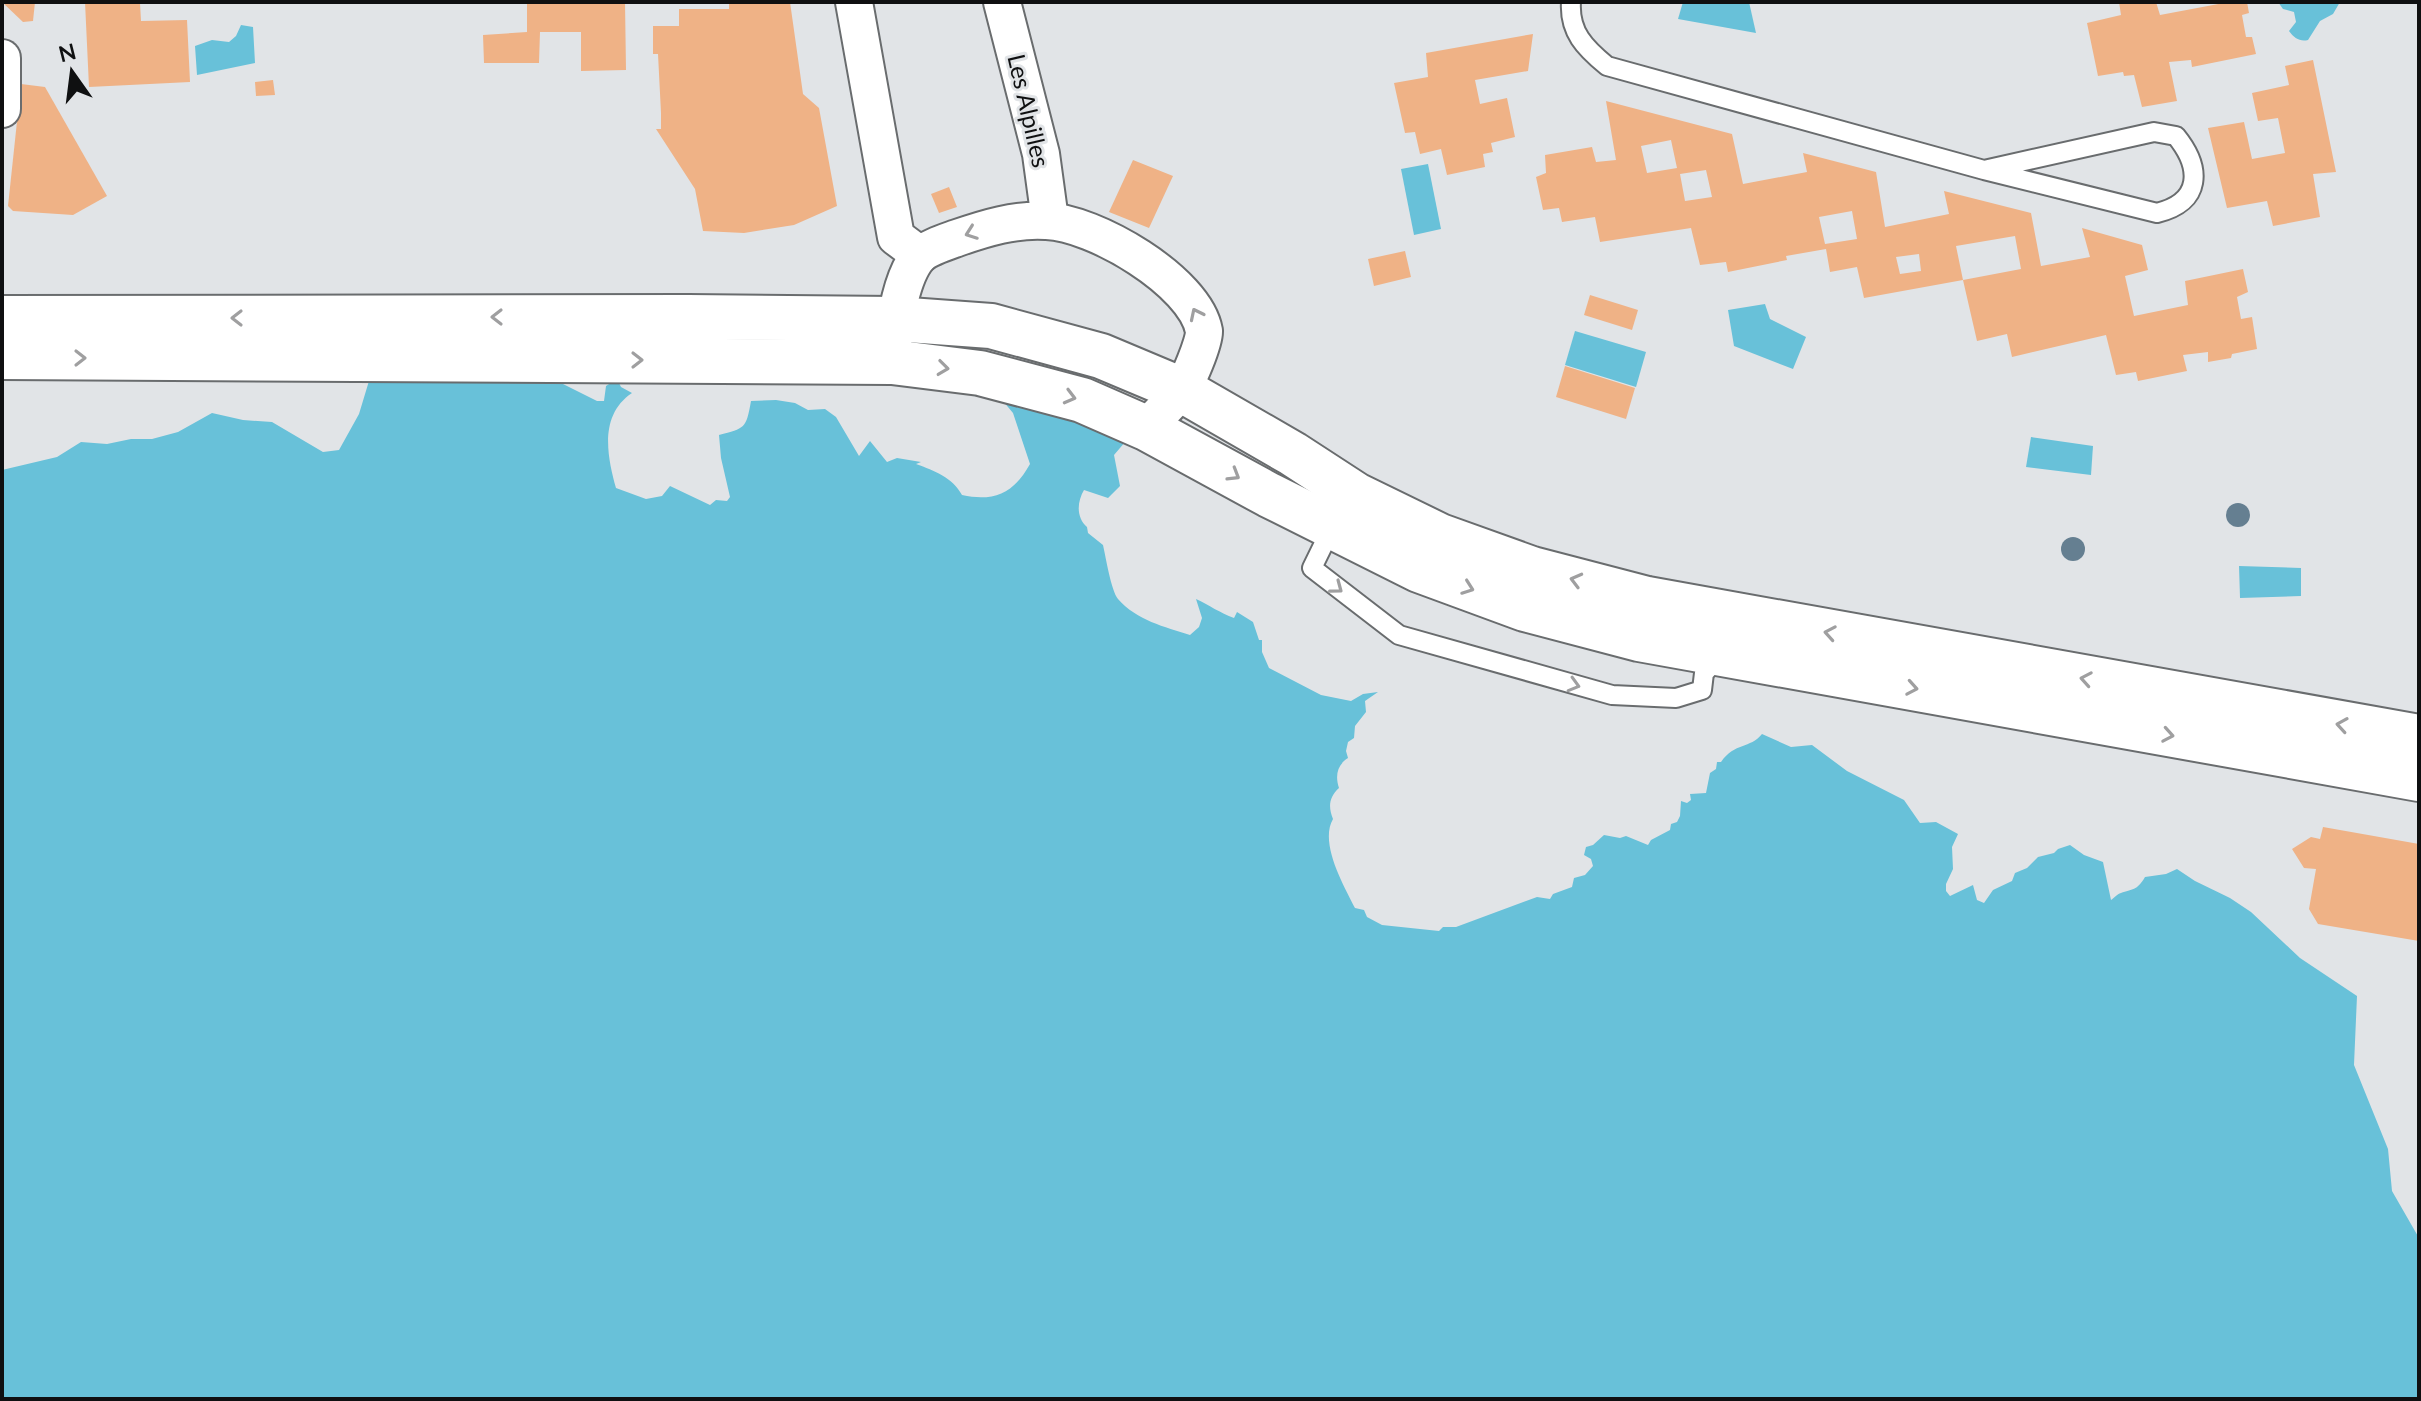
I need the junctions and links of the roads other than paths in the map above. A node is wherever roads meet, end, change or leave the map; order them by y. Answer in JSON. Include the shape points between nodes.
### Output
{"nodes":[{"id":1,"x":854,"y":2,"type":"edge"},
{"id":2,"x":1002,"y":2,"type":"edge"},
{"id":3,"x":1571,"y":2,"type":"edge"},
{"id":4,"x":2,"y":58,"type":"edge"},
{"id":5,"x":2,"y":109,"type":"edge"},
{"id":6,"x":1984,"y":170,"type":"junction"},
{"id":7,"x":1050,"y":220,"type":"junction"},
{"id":8,"x":920,"y":255,"type":"junction"},
{"id":9,"x":2,"y":318,"type":"edge"},
{"id":10,"x":895,"y":319,"type":"junction"},
{"id":11,"x":2,"y":357,"type":"edge"},
{"id":12,"x":892,"y":362,"type":"junction"},
{"id":13,"x":1182,"y":390,"type":"junction"},
{"id":14,"x":1156,"y":433,"type":"junction"},
{"id":15,"x":1332,"y":527,"type":"junction"},
{"id":16,"x":1723,"y":652,"type":"junction"},
{"id":17,"x":2419,"y":737,"type":"edge"},
{"id":18,"x":2419,"y":779,"type":"edge"}],
"edges":[{"from":1,"to":8,"type":"street","via":[[896,237]]},
{"from":2,"to":7,"type":"street","name":"Les Alpilles","via":[[1041,154]]},
{"from":3,"to":6,"type":"lane","via":[[1570,17],[1582,45],[1607,66]]},
{"from":4,"to":5,"type":"street"},
{"from":6,"to":6,"type":"lane","via":[[2157,213],[2173,209],[2191,194],[2194,178],[2189,152],[2176,136],[2154,132]]},
{"from":7,"to":8,"type":"street","one_way":true,"via":[[989,227]]},
{"from":13,"to":7,"type":"street","one_way":true,"via":[[1204,331],[1186,295],[1154,267],[1097,233]]},
{"from":8,"to":10,"type":"street"},
{"from":10,"to":9,"type":"main road","one_way":true},
{"from":10,"to":12,"type":"street"},
{"from":10,"to":13,"type":"main road","via":[[991,326],[1101,356]]},
{"from":11,"to":12,"type":"main road","one_way":true},
{"from":12,"to":14,"type":"main road","one_way":true,"via":[[994,376],[1082,400]]},
{"from":13,"to":14,"type":"street"},
{"from":17,"to":13,"type":"main road","one_way":true,"via":[[1647,599],[1532,569],[1440,536],[1356,495]]},
{"from":14,"to":15,"type":"main road","one_way":true},
{"from":15,"to":16,"type":"main road","one_way":true,"via":[[1419,570],[1525,609],[1639,639]]},
{"from":15,"to":16,"type":"lane","one_way":true,"via":[[1312,568],[1399,635],[1612,695],[1676,698],[1702,690],[1704,673]]},
{"from":16,"to":18,"type":"main road","one_way":true}]}
